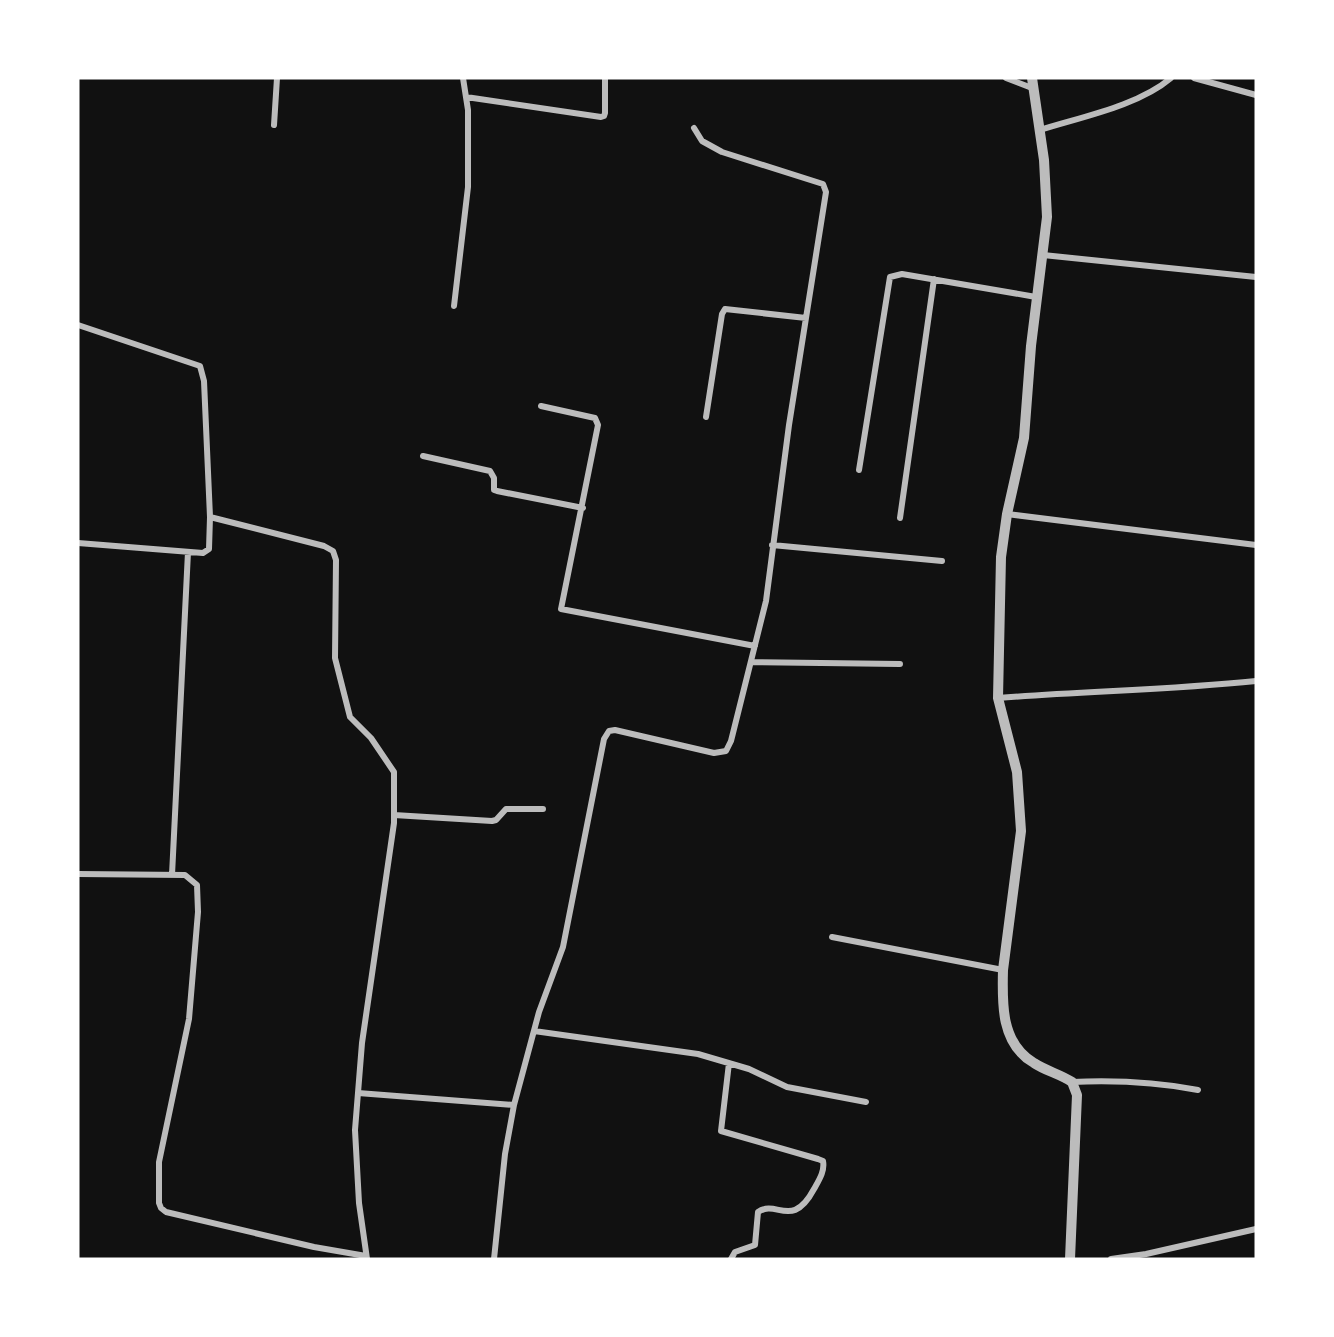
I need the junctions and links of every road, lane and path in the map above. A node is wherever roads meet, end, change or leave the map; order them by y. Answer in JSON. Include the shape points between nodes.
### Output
{"nodes":[{"id":1,"x":277,"y":78,"type":"edge"},
{"id":2,"x":463,"y":78,"type":"edge"},
{"id":3,"x":605,"y":78,"type":"edge"},
{"id":4,"x":1006,"y":78,"type":"edge"},
{"id":5,"x":1171,"y":78,"type":"edge"},
{"id":6,"x":1194,"y":78,"type":"edge"},
{"id":7,"x":1032,"y":83,"type":"edge"},
{"id":8,"x":1256,"y":95,"type":"edge"},
{"id":9,"x":466,"y":98,"type":"junction"},
{"id":10,"x":274,"y":125,"type":"dead end"},
{"id":11,"x":694,"y":128,"type":"dead end"},
{"id":12,"x":1040,"y":130,"type":"junction"},
{"id":13,"x":1043,"y":255,"type":"junction"},
{"id":14,"x":1256,"y":277,"type":"edge"},
{"id":15,"x":934,"y":279,"type":"junction"},
{"id":16,"x":1036,"y":297,"type":"junction"},
{"id":17,"x":454,"y":306,"type":"dead end"},
{"id":18,"x":806,"y":318,"type":"junction"},
{"id":19,"x":78,"y":325,"type":"edge"},
{"id":20,"x":541,"y":406,"type":"dead end"},
{"id":21,"x":706,"y":417,"type":"dead end"},
{"id":22,"x":423,"y":456,"type":"dead end"},
{"id":23,"x":860,"y":470,"type":"dead end"},
{"id":24,"x":583,"y":508,"type":"junction"},
{"id":25,"x":1007,"y":514,"type":"junction"},
{"id":26,"x":210,"y":517,"type":"junction"},
{"id":27,"x":900,"y":518,"type":"dead end"},
{"id":28,"x":78,"y":543,"type":"edge"},
{"id":29,"x":772,"y":545,"type":"junction"},
{"id":30,"x":1256,"y":545,"type":"edge"},
{"id":31,"x":188,"y":552,"type":"junction"},
{"id":32,"x":942,"y":561,"type":"dead end"},
{"id":33,"x":755,"y":645,"type":"junction"},
{"id":34,"x":751,"y":662,"type":"junction"},
{"id":35,"x":900,"y":664,"type":"dead end"},
{"id":36,"x":1256,"y":681,"type":"edge"},
{"id":37,"x":998,"y":698,"type":"junction"},
{"id":38,"x":543,"y":809,"type":"dead end"},
{"id":39,"x":394,"y":815,"type":"junction"},
{"id":40,"x":78,"y":874,"type":"edge"},
{"id":41,"x":172,"y":875,"type":"junction"},
{"id":42,"x":832,"y":937,"type":"dead end"},
{"id":43,"x":1003,"y":970,"type":"junction"},
{"id":44,"x":534,"y":1031,"type":"junction"},
{"id":45,"x":729,"y":1063,"type":"junction"},
{"id":46,"x":1072,"y":1082,"type":"junction"},
{"id":47,"x":1198,"y":1090,"type":"dead end"},
{"id":48,"x":358,"y":1093,"type":"junction"},
{"id":49,"x":866,"y":1102,"type":"dead end"},
{"id":50,"x":514,"y":1105,"type":"junction"},
{"id":51,"x":1256,"y":1228,"type":"edge"},
{"id":52,"x":367,"y":1258,"type":"edge"},
{"id":53,"x":494,"y":1259,"type":"edge"},
{"id":54,"x":731,"y":1259,"type":"edge"},
{"id":55,"x":1070,"y":1259,"type":"edge"},
{"id":56,"x":1112,"y":1259,"type":"edge"}],
"edges":[{"from":1,"to":10,"type":"street"},
{"from":2,"to":9,"type":"street"},
{"from":3,"to":9,"type":"street","via":[[605,113],[601,117]]},
{"from":4,"to":7,"type":"street"},
{"from":5,"to":12,"type":"street","via":[[1141,96]]},
{"from":6,"to":8,"type":"street"},
{"from":7,"to":12,"type":"street"},
{"from":9,"to":17,"type":"street","via":[[468,187]]},
{"from":11,"to":18,"type":"street","via":[[702,141],[722,152],[823,184],[826,192]]},
{"from":12,"to":13,"type":"street","via":[[1047,189]]},
{"from":13,"to":14,"type":"street"},
{"from":13,"to":16,"type":"street"},
{"from":15,"to":16,"type":"street"},
{"from":15,"to":23,"type":"street","via":[[890,276]]},
{"from":15,"to":27,"type":"street"},
{"from":16,"to":25,"type":"street","via":[[1024,438]]},
{"from":18,"to":21,"type":"street","via":[[725,309]]},
{"from":18,"to":29,"type":"street"},
{"from":19,"to":26,"type":"street","via":[[200,366],[204,381]]},
{"from":20,"to":24,"type":"street","via":[[598,420]]},
{"from":22,"to":24,"type":"street","via":[[490,471],[497,491]]},
{"from":24,"to":33,"type":"street","via":[[561,609]]},
{"from":25,"to":30,"type":"street"},
{"from":25,"to":37,"type":"street","via":[[1001,557]]},
{"from":26,"to":31,"type":"street","via":[[209,549]]},
{"from":26,"to":39,"type":"street","via":[[333,551],[335,658],[350,717],[371,738],[394,772]]},
{"from":28,"to":31,"type":"street"},
{"from":29,"to":32,"type":"street"},
{"from":29,"to":33,"type":"street","via":[[766,601]]},
{"from":31,"to":41,"type":"street"},
{"from":33,"to":34,"type":"street"},
{"from":34,"to":35,"type":"street"},
{"from":34,"to":44,"type":"street","via":[[732,741],[726,751],[714,753],[615,730],[609,731],[604,739],[562,947]]},
{"from":36,"to":37,"type":"street"},
{"from":37,"to":43,"type":"street","via":[[1017,772],[1022,831]]},
{"from":38,"to":39,"type":"street","via":[[506,809],[492,821]]},
{"from":39,"to":48,"type":"street"},
{"from":40,"to":41,"type":"street"},
{"from":41,"to":52,"type":"street","via":[[185,875],[197,885],[198,912],[189,1019],[159,1162],[161,1208]]},
{"from":42,"to":43,"type":"street"},
{"from":43,"to":46,"type":"street","via":[[1004,1015],[1016,1048],[1035,1064]]},
{"from":44,"to":45,"type":"street","via":[[698,1054]]},
{"from":44,"to":50,"type":"street"},
{"from":45,"to":49,"type":"street","via":[[787,1087]]},
{"from":45,"to":54,"type":"street","via":[[721,1131],[818,1159],[824,1165],[807,1203],[795,1210],[766,1208],[758,1212],[754,1245],[735,1252]]},
{"from":46,"to":47,"type":"street","via":[[1125,1081]]},
{"from":46,"to":55,"type":"street","via":[[1078,1101]]},
{"from":48,"to":50,"type":"street"},
{"from":48,"to":52,"type":"street","via":[[359,1203]]},
{"from":50,"to":53,"type":"street"},
{"from":51,"to":56,"type":"street"}]}
